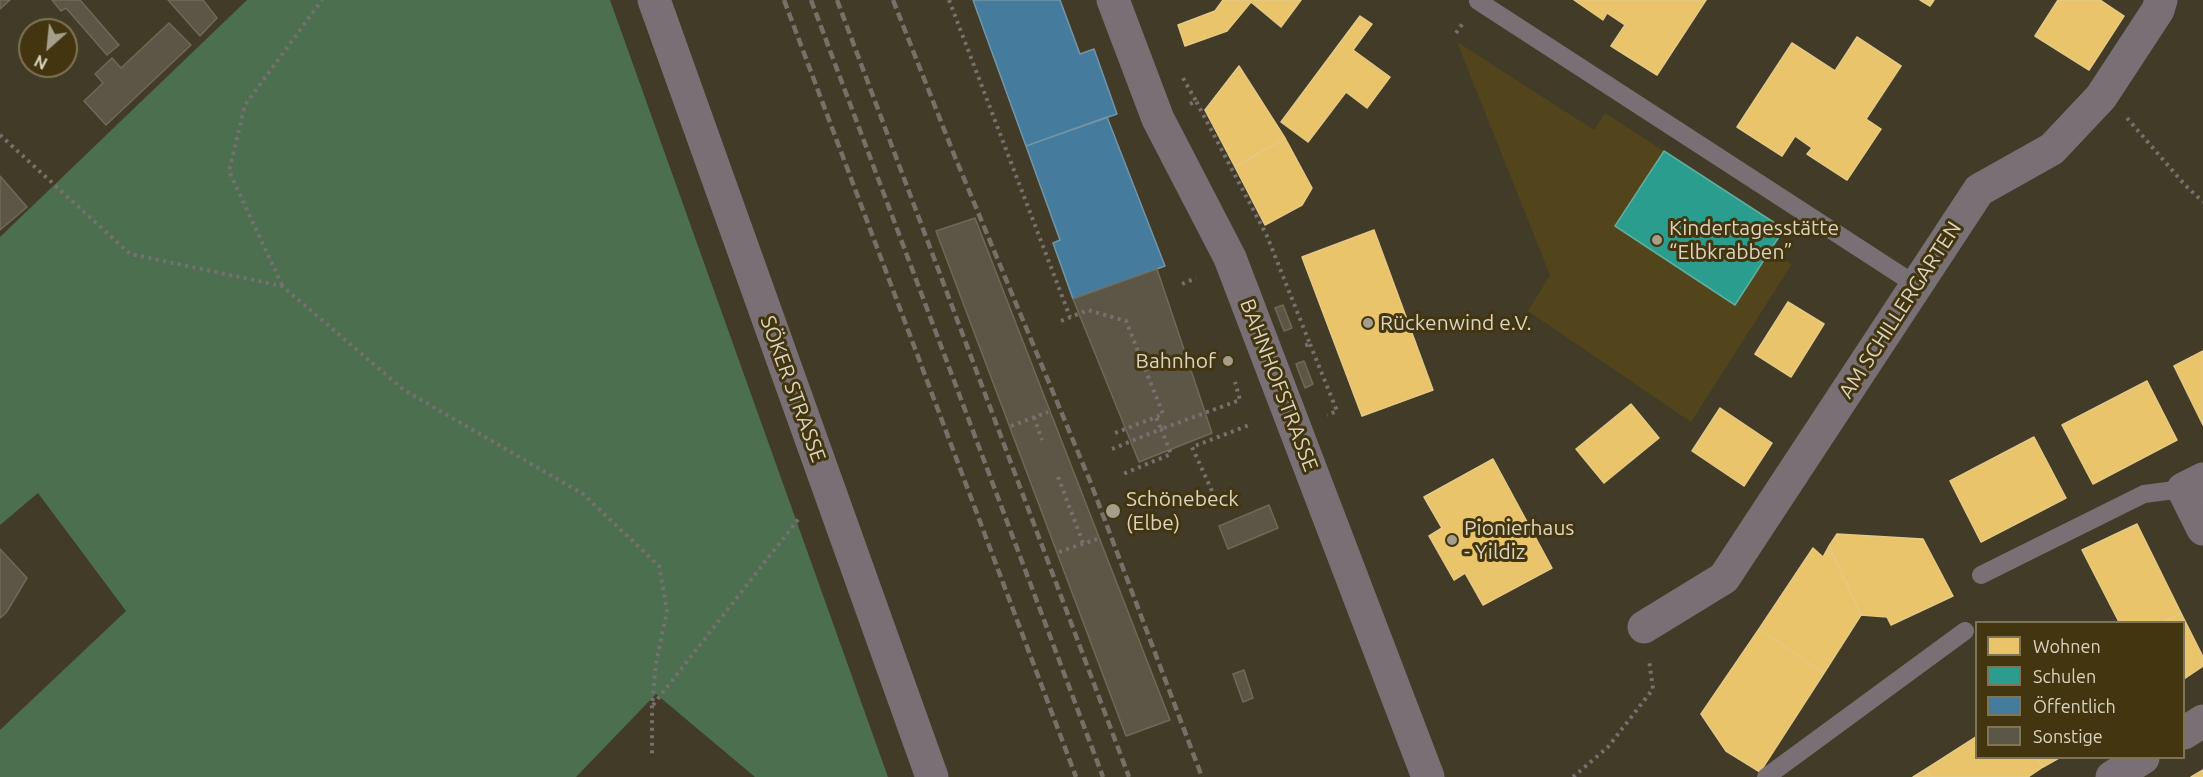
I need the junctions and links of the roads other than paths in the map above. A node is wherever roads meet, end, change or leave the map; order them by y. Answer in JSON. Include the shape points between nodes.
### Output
{"nodes":[{"id":1,"x":654,"y":0,"type":"edge"},
{"id":2,"x":1113,"y":0,"type":"edge"},
{"id":3,"x":2161,"y":0,"type":"edge"},
{"id":4,"x":1478,"y":1,"type":"edge"},
{"id":5,"x":1916,"y":285,"type":"junction"},
{"id":6,"x":2193,"y":484,"type":"edge"},
{"id":7,"x":2203,"y":529,"type":"edge"},
{"id":8,"x":1981,"y":575,"type":"dead end"},
{"id":9,"x":1644,"y":627,"type":"road end"},
{"id":10,"x":1965,"y":631,"type":"dead end"},
{"id":11,"x":2203,"y":721,"type":"edge"},
{"id":12,"x":2185,"y":732,"type":"edge"},
{"id":13,"x":2142,"y":759,"type":"edge"},
{"id":14,"x":932,"y":777,"type":"edge"},
{"id":15,"x":1428,"y":777,"type":"edge"},
{"id":16,"x":1766,"y":777,"type":"edge"},
{"id":17,"x":2112,"y":777,"type":"edge"}],
"edges":[{"from":1,"to":14,"type":"street","name":"SÖKER STRASSE"},
{"from":2,"to":15,"type":"street","name":"BAHNHOFSTRASSE","via":[[1158,119],[1230,258]]},
{"from":3,"to":5,"type":"street","name":"AM SCHILLERGARTEN","via":[[2101,97],[2052,149],[1979,190]]},
{"from":4,"to":5,"type":"lane"},
{"from":5,"to":9,"type":"street","name":"AM SCHILLERGARTEN","via":[[1724,578]]},
{"from":6,"to":7,"type":"street"},
{"from":6,"to":8,"type":"lane","via":[[2144,494]]},
{"from":10,"to":16,"type":"lane"},
{"from":11,"to":12,"type":"street"},
{"from":13,"to":17,"type":"street"}]}
